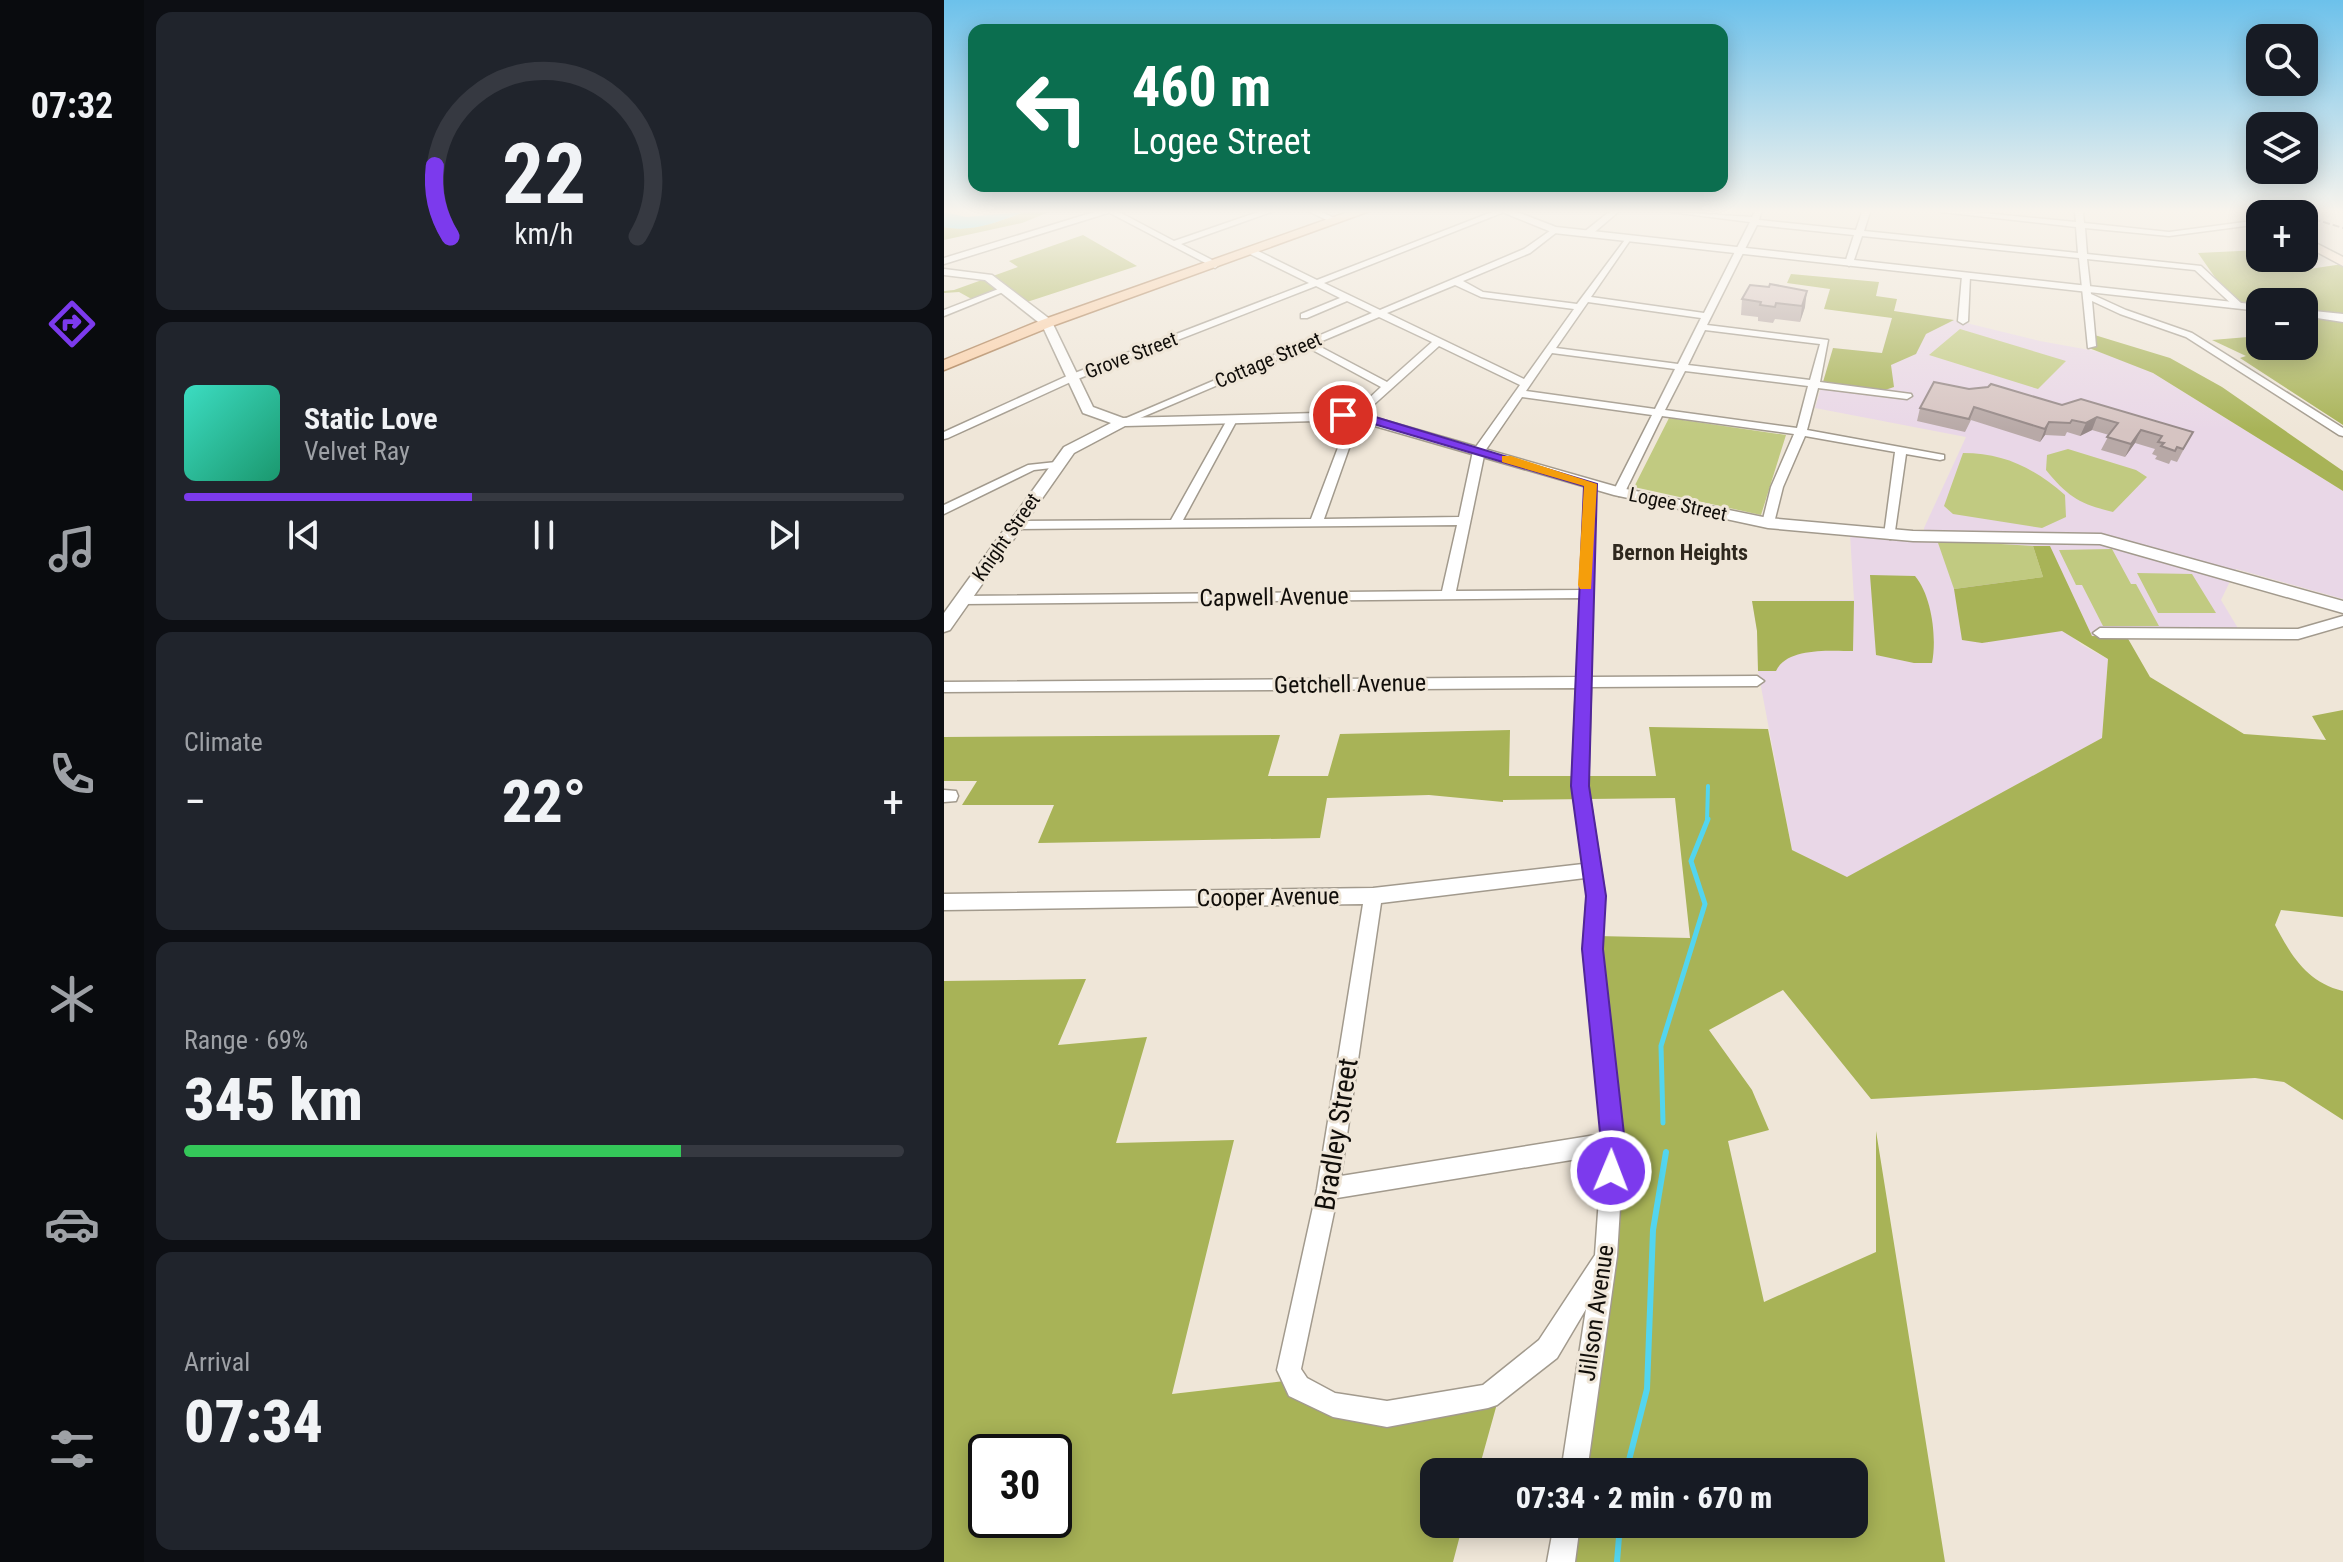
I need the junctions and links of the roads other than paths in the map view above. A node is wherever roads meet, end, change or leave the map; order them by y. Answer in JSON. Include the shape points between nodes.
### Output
{"nodes":[{"id":1,"x":998,"y":285,"type":"edge"},
{"id":2,"x":1157,"y":285,"type":"edge"},
{"id":3,"x":1313,"y":285,"type":"edge"},
{"id":4,"x":1322,"y":285,"type":"edge"},
{"id":5,"x":1446,"y":285,"type":"edge"},
{"id":6,"x":1463,"y":285,"type":"edge"},
{"id":7,"x":1595,"y":285,"type":"edge"},
{"id":8,"x":1724,"y":285,"type":"edge"},
{"id":9,"x":1965,"y":285,"type":"edge"},
{"id":10,"x":2033,"y":285,"type":"edge"},
{"id":11,"x":2085,"y":285,"type":"edge"},
{"id":12,"x":2216,"y":285,"type":"edge"},
{"id":13,"x":1004,"y":290,"type":"junction"},
{"id":14,"x":2086,"y":292,"type":"junction"},
{"id":15,"x":1349,"y":297,"type":"junction"},
{"id":16,"x":1583,"y":303,"type":"junction"},
{"id":17,"x":2239,"y":306,"type":"junction"},
{"id":18,"x":2246,"y":307,"type":"edge"},
{"id":19,"x":944,"y":313,"type":"edge"},
{"id":20,"x":1380,"y":313,"type":"junction"},
{"id":21,"x":2318,"y":315,"type":"edge"},
{"id":22,"x":1304,"y":316,"type":"dead end"},
{"id":23,"x":1709,"y":316,"type":"junction"},
{"id":24,"x":2343,"y":318,"type":"edge"},
{"id":25,"x":1963,"y":321,"type":"dead end"},
{"id":26,"x":1047,"y":323,"type":"junction"},
{"id":27,"x":1703,"y":327,"type":"junction"},
{"id":28,"x":1439,"y":341,"type":"junction"},
{"id":29,"x":1306,"y":343,"type":"junction"},
{"id":30,"x":2091,"y":346,"type":"dead end"},
{"id":31,"x":1548,"y":350,"type":"junction"},
{"id":32,"x":944,"y":365,"type":"edge"},
{"id":33,"x":1683,"y":367,"type":"junction"},
{"id":34,"x":1071,"y":378,"type":"junction"},
{"id":35,"x":1814,"y":384,"type":"junction"},
{"id":36,"x":1386,"y":386,"type":"junction"},
{"id":37,"x":1522,"y":389,"type":"junction"},
{"id":38,"x":1907,"y":396,"type":"dead end"},
{"id":39,"x":1661,"y":412,"type":"junction"},
{"id":40,"x":1355,"y":416,"type":"junction"},
{"id":41,"x":1232,"y":420,"type":"junction"},
{"id":42,"x":1122,"y":422,"type":"junction"},
{"id":43,"x":1801,"y":432,"type":"junction"},
{"id":44,"x":2343,"y":433,"type":"edge"},
{"id":45,"x":944,"y":436,"type":"edge"},
{"id":46,"x":1069,"y":450,"type":"joint"},
{"id":47,"x":1479,"y":451,"type":"junction"},
{"id":48,"x":1901,"y":451,"type":"junction"},
{"id":49,"x":1940,"y":457,"type":"dead end"},
{"id":50,"x":1056,"y":465,"type":"junction"},
{"id":51,"x":1591,"y":484,"type":"junction"},
{"id":52,"x":1619,"y":492,"type":"junction"},
{"id":53,"x":947,"y":505,"type":"edge"},
{"id":54,"x":1463,"y":521,"type":"junction"},
{"id":55,"x":1175,"y":523,"type":"junction"},
{"id":56,"x":1316,"y":523,"type":"junction"},
{"id":57,"x":1768,"y":523,"type":"junction"},
{"id":58,"x":1015,"y":525,"type":"junction"},
{"id":59,"x":1890,"y":535,"type":"junction"},
{"id":60,"x":1585,"y":594,"type":"junction"},
{"id":61,"x":1448,"y":595,"type":"junction"},
{"id":62,"x":962,"y":600,"type":"junction"},
{"id":63,"x":2343,"y":607,"type":"edge"},
{"id":64,"x":2343,"y":621,"type":"edge"},
{"id":65,"x":944,"y":626,"type":"edge"},
{"id":66,"x":2100,"y":633,"type":"dead end"},
{"id":67,"x":1583,"y":681,"type":"junction"},
{"id":68,"x":1757,"y":681,"type":"dead end"},
{"id":69,"x":944,"y":687,"type":"edge"},
{"id":70,"x":1590,"y":870,"type":"junction"},
{"id":71,"x":1373,"y":896,"type":"junction"},
{"id":72,"x":944,"y":902,"type":"edge"},
{"id":73,"x":1613,"y":1143,"type":"junction"},
{"id":74,"x":1328,"y":1189,"type":"junction"},
{"id":75,"x":1606,"y":1256,"type":"junction"},
{"id":76,"x":1576,"y":1458,"type":"edge"},
{"id":77,"x":1565,"y":1538,"type":"edge"},
{"id":78,"x":1561,"y":1562,"type":"edge"}],
"edges":[{"from":1,"to":13,"type":"street","name":"Logee Street"},
{"from":2,"to":26,"type":"main road"},
{"from":3,"to":34,"type":"street","name":"Grove Street"},
{"from":4,"to":15,"type":"street"},
{"from":5,"to":20,"type":"street","name":"Cottage Street"},
{"from":6,"to":16,"type":"street","via":[[1481,294]]},
{"from":7,"to":16,"type":"street"},
{"from":8,"to":23,"type":"street"},
{"from":9,"to":25,"type":"street"},
{"from":10,"to":14,"type":"street"},
{"from":11,"to":14,"type":"street"},
{"from":12,"to":17,"type":"street"},
{"from":13,"to":19,"type":"street"},
{"from":13,"to":26,"type":"street","name":"Logee Street"},
{"from":14,"to":17,"type":"street"},
{"from":14,"to":30,"type":"street"},
{"from":14,"to":44,"type":"street","via":[[2123,312],[2189,335]]},
{"from":15,"to":20,"type":"street"},
{"from":15,"to":22,"type":"street"},
{"from":16,"to":23,"type":"street"},
{"from":16,"to":31,"type":"street"},
{"from":17,"to":18,"type":"street"},
{"from":20,"to":28,"type":"street"},
{"from":20,"to":29,"type":"street","name":"Cottage Street"},
{"from":21,"to":24,"type":"street"},
{"from":23,"to":27,"type":"street"},
{"from":26,"to":32,"type":"main road"},
{"from":26,"to":34,"type":"street","name":"Logee Street"},
{"from":27,"to":33,"type":"street"},
{"from":27,"to":35,"type":"street","via":[[1825,342]]},
{"from":28,"to":36,"type":"street"},
{"from":28,"to":37,"type":"street"},
{"from":29,"to":36,"type":"street"},
{"from":29,"to":42,"type":"street","name":"Cottage Street"},
{"from":31,"to":33,"type":"street"},
{"from":31,"to":37,"type":"street"},
{"from":33,"to":35,"type":"street"},
{"from":33,"to":39,"type":"street"},
{"from":34,"to":42,"type":"street","name":"Logee Street","via":[[1088,410]]},
{"from":34,"to":45,"type":"street","name":"Grove Street"},
{"from":35,"to":38,"type":"street"},
{"from":35,"to":43,"type":"street"},
{"from":36,"to":40,"type":"street"},
{"from":37,"to":39,"type":"street"},
{"from":37,"to":47,"type":"street"},
{"from":39,"to":43,"type":"street"},
{"from":39,"to":52,"type":"street"},
{"from":40,"to":41,"type":"street","name":"Logee Street"},
{"from":40,"to":47,"type":"street","name":"Logee Street"},
{"from":40,"to":56,"type":"street"},
{"from":41,"to":42,"type":"street","name":"Logee Street"},
{"from":41,"to":55,"type":"street"},
{"from":42,"to":46,"type":"street","name":"Cottage Street"},
{"from":43,"to":48,"type":"street"},
{"from":43,"to":57,"type":"street"},
{"from":46,"to":50,"type":"street","name":"Knight Street"},
{"from":47,"to":51,"type":"street","name":"Logee Street"},
{"from":47,"to":54,"type":"street"},
{"from":48,"to":49,"type":"street"},
{"from":48,"to":59,"type":"street"},
{"from":50,"to":53,"type":"street","via":[[1032,467]]},
{"from":50,"to":58,"type":"street","name":"Knight Street"},
{"from":51,"to":52,"type":"street","name":"Logee Street"},
{"from":51,"to":60,"type":"street","name":"Jillson Avenue"},
{"from":52,"to":57,"type":"street","name":"Logee Street"},
{"from":54,"to":56,"type":"street"},
{"from":54,"to":61,"type":"street"},
{"from":55,"to":56,"type":"street"},
{"from":55,"to":58,"type":"street"},
{"from":57,"to":59,"type":"street","name":"Logee Street"},
{"from":58,"to":62,"type":"street","name":"Knight Street"},
{"from":59,"to":63,"type":"street","name":"Logee Street","via":[[2101,539]]},
{"from":60,"to":61,"type":"street","name":"Capwell Avenue"},
{"from":60,"to":67,"type":"street","name":"Jillson Avenue"},
{"from":61,"to":62,"type":"street","name":"Capwell Avenue"},
{"from":62,"to":65,"type":"street","name":"Knight Street"},
{"from":64,"to":66,"type":"street","via":[[2298,634]]},
{"from":67,"to":68,"type":"street","name":"Getchell Avenue"},
{"from":67,"to":69,"type":"street","name":"Getchell Avenue"},
{"from":67,"to":70,"type":"street","name":"Jillson Avenue","via":[[1580,786]]},
{"from":70,"to":71,"type":"street","name":"Cooper Avenue"},
{"from":70,"to":73,"type":"street","name":"Jillson Avenue","via":[[1596,896],[1592,949]]},
{"from":71,"to":72,"type":"street","name":"Cooper Avenue"},
{"from":71,"to":74,"type":"street","name":"Bradley Street"},
{"from":73,"to":74,"type":"street"},
{"from":73,"to":75,"type":"street","name":"Jillson Avenue"},
{"from":74,"to":75,"type":"street","name":"Bradley Street","via":[[1289,1370],[1298,1387],[1333,1405],[1387,1414],[1488,1396],[1548,1349]]},
{"from":75,"to":76,"type":"street","name":"Jillson Avenue"},
{"from":77,"to":78,"type":"street"}]}
